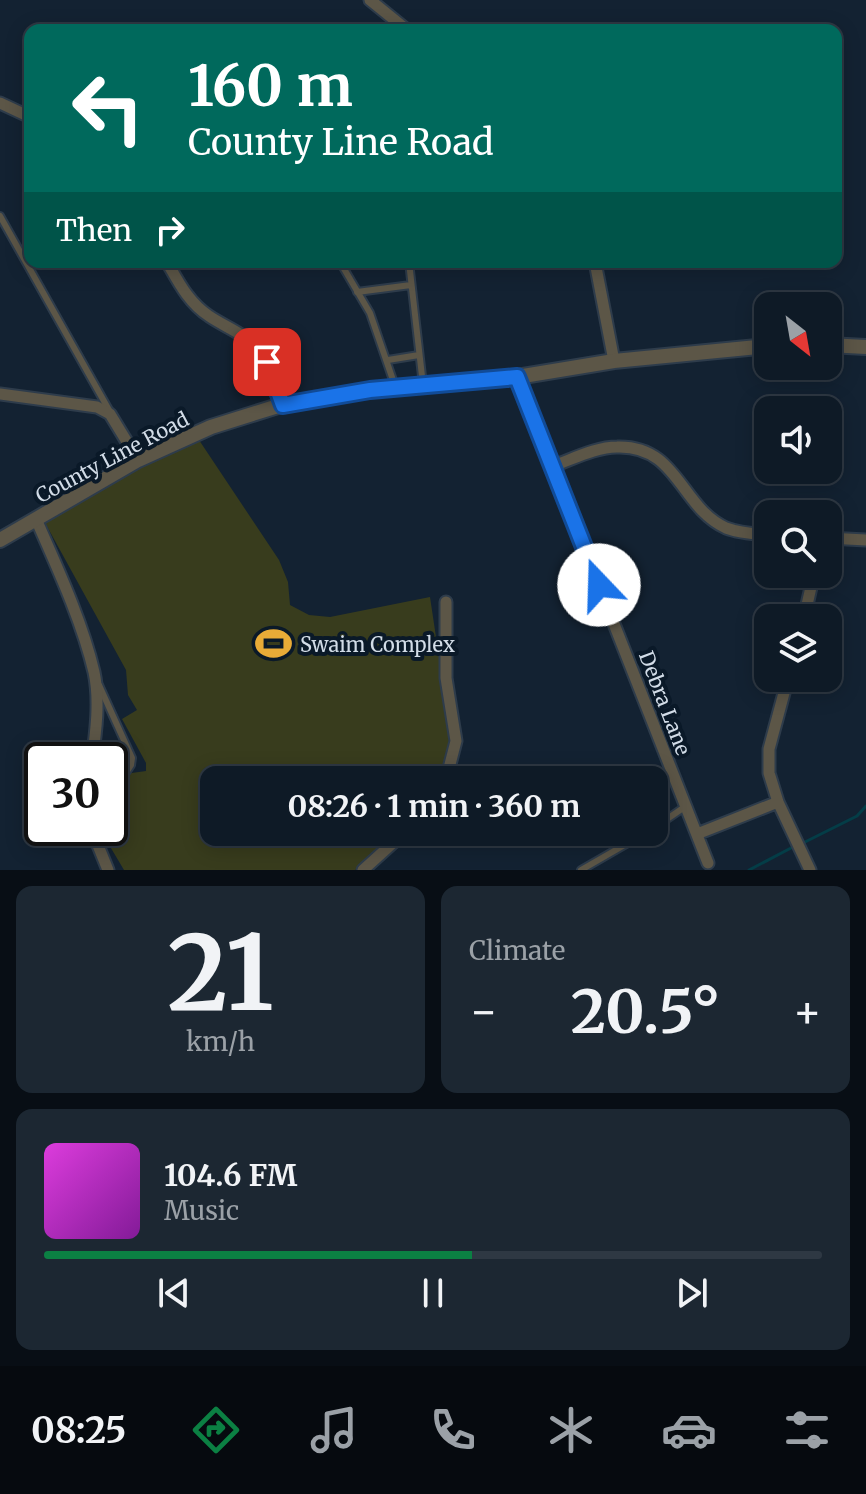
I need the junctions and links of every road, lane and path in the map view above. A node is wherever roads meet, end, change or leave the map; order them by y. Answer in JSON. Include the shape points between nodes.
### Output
{"nodes":[{"id":1,"x":370,"y":0,"type":"edge"},
{"id":2,"x":400,"y":24,"type":"edge"},
{"id":3,"x":0,"y":103,"type":"edge"},
{"id":4,"x":24,"y":114,"type":"edge"},
{"id":5,"x":0,"y":216,"type":"edge"},
{"id":6,"x":24,"y":259,"type":"edge"},
{"id":7,"x":29,"y":268,"type":"edge"},
{"id":8,"x":171,"y":268,"type":"edge"},
{"id":9,"x":343,"y":268,"type":"edge"},
{"id":10,"x":410,"y":268,"type":"edge"},
{"id":11,"x":596,"y":268,"type":"edge"},
{"id":12,"x":411,"y":285,"type":"junction"},
{"id":13,"x":357,"y":292,"type":"junction"},
{"id":14,"x":842,"y":346,"type":"edge"},
{"id":15,"x":754,"y":347,"type":"edge"},
{"id":16,"x":866,"y":347,"type":"edge"},
{"id":17,"x":419,"y":355,"type":"junction"},
{"id":18,"x":388,"y":360,"type":"junction"},
{"id":19,"x":614,"y":361,"type":"junction"},
{"id":20,"x":517,"y":377,"type":"junction"},
{"id":21,"x":423,"y":385,"type":"junction"},
{"id":22,"x":395,"y":387,"type":"junction"},
{"id":23,"x":0,"y":394,"type":"edge"},
{"id":24,"x":283,"y":405,"type":"junction"},
{"id":25,"x":110,"y":414,"type":"junction"},
{"id":26,"x":138,"y":460,"type":"junction"},
{"id":27,"x":553,"y":466,"type":"junction"},
{"id":28,"x":36,"y":519,"type":"junction"},
{"id":29,"x":754,"y":534,"type":"edge"},
{"id":30,"x":842,"y":539,"type":"edge"},
{"id":31,"x":0,"y":540,"type":"edge"},
{"id":32,"x":866,"y":540,"type":"edge"},
{"id":33,"x":446,"y":602,"type":"dead end"},
{"id":34,"x":94,"y":673,"type":"junction"},
{"id":35,"x":784,"y":692,"type":"edge"},
{"id":36,"x":95,"y":742,"type":"edge"},
{"id":37,"x":125,"y":742,"type":"edge"},
{"id":38,"x":128,"y":749,"type":"edge"},
{"id":39,"x":450,"y":766,"type":"edge"},
{"id":40,"x":128,"y":771,"type":"edge"},
{"id":41,"x":778,"y":802,"type":"junction"},
{"id":42,"x":686,"y":806,"type":"junction"},
{"id":43,"x":668,"y":818,"type":"edge"},
{"id":44,"x":697,"y":834,"type":"junction"},
{"id":45,"x":98,"y":846,"type":"edge"},
{"id":46,"x":390,"y":846,"type":"edge"},
{"id":47,"x":623,"y":846,"type":"edge"},
{"id":48,"x":708,"y":863,"type":"dead end"},
{"id":49,"x":108,"y":870,"type":"edge"},
{"id":50,"x":363,"y":870,"type":"edge"},
{"id":51,"x":581,"y":870,"type":"edge"},
{"id":52,"x":810,"y":870,"type":"edge"}],
"edges":[{"from":1,"to":2,"type":"street"},
{"from":3,"to":4,"type":"street"},
{"from":5,"to":6,"type":"lane"},
{"from":7,"to":25,"type":"lane"},
{"from":8,"to":24,"type":"street","via":[[192,302],[255,346]]},
{"from":9,"to":13,"type":"lane"},
{"from":10,"to":12,"type":"lane"},
{"from":11,"to":19,"type":"street"},
{"from":12,"to":13,"type":"lane"},
{"from":12,"to":17,"type":"lane"},
{"from":13,"to":18,"type":"lane"},
{"from":14,"to":16,"type":"street"},
{"from":15,"to":19,"type":"street","name":"County Line Road"},
{"from":17,"to":18,"type":"lane"},
{"from":17,"to":21,"type":"lane"},
{"from":18,"to":22,"type":"lane"},
{"from":19,"to":20,"type":"street","name":"County Line Road"},
{"from":20,"to":21,"type":"street","name":"County Line Road"},
{"from":20,"to":27,"type":"street","name":"Debra Lane"},
{"from":21,"to":22,"type":"street","name":"County Line Road"},
{"from":22,"to":24,"type":"street","name":"County Line Road"},
{"from":23,"to":25,"type":"street","via":[[97,407]]},
{"from":24,"to":26,"type":"street","name":"County Line Road","via":[[211,427]]},
{"from":25,"to":26,"type":"street"},
{"from":26,"to":28,"type":"street","name":"County Line Road"},
{"from":27,"to":29,"type":"street","via":[[604,448],[639,450],[668,466],[692,501],[715,521]]},
{"from":27,"to":42,"type":"street","name":"Debra Lane"},
{"from":28,"to":31,"type":"street","name":"County Line Road"},
{"from":28,"to":34,"type":"street"},
{"from":30,"to":32,"type":"street"},
{"from":33,"to":39,"type":"street","via":[[446,678],[456,741]]},
{"from":34,"to":36,"type":"street"},
{"from":34,"to":37,"type":"lane"},
{"from":35,"to":41,"type":"street","via":[[769,749],[769,773]]},
{"from":38,"to":40,"type":"lane"},
{"from":41,"to":44,"type":"street"},
{"from":41,"to":52,"type":"street"},
{"from":42,"to":43,"type":"lane"},
{"from":42,"to":44,"type":"street","name":"Debra Lane"},
{"from":44,"to":48,"type":"street","name":"Debra Lane"},
{"from":45,"to":49,"type":"street"},
{"from":46,"to":50,"type":"street"},
{"from":47,"to":51,"type":"lane"}]}
